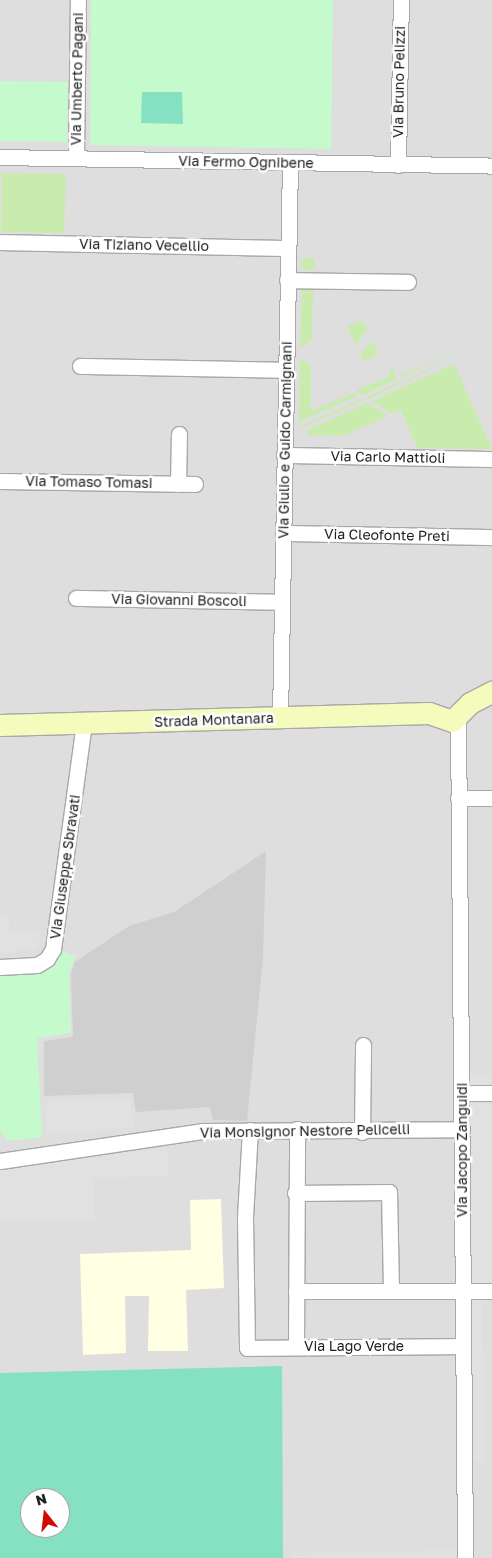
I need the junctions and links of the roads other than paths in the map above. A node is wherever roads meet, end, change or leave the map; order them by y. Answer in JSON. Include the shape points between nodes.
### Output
{"nodes":[{"id":1,"x":78,"y":0,"type":"edge"},
{"id":2,"x":401,"y":0,"type":"edge"},
{"id":3,"x":0,"y":157,"type":"edge"},
{"id":4,"x":76,"y":158,"type":"junction"},
{"id":5,"x":290,"y":162,"type":"junction"},
{"id":6,"x":398,"y":165,"type":"junction"},
{"id":7,"x":492,"y":166,"type":"edge"},
{"id":8,"x":0,"y":242,"type":"edge"},
{"id":9,"x":288,"y":248,"type":"junction"},
{"id":10,"x":288,"y":280,"type":"junction"},
{"id":11,"x":408,"y":282,"type":"dead end"},
{"id":12,"x":80,"y":366,"type":"dead end"},
{"id":13,"x":286,"y":370,"type":"junction"},
{"id":14,"x":179,"y":434,"type":"dead end"},
{"id":15,"x":284,"y":454,"type":"junction"},
{"id":16,"x":492,"y":459,"type":"edge"},
{"id":17,"x":0,"y":480,"type":"edge"},
{"id":18,"x":178,"y":484,"type":"junction"},
{"id":19,"x":195,"y":484,"type":"dead end"},
{"id":20,"x":283,"y":533,"type":"junction"},
{"id":21,"x":492,"y":537,"type":"edge"},
{"id":22,"x":76,"y":598,"type":"dead end"},
{"id":23,"x":282,"y":602,"type":"junction"},
{"id":24,"x":492,"y":692,"type":"edge"},
{"id":25,"x":449,"y":711,"type":"junction"},
{"id":26,"x":280,"y":718,"type":"junction"},
{"id":27,"x":84,"y":724,"type":"junction"},
{"id":28,"x":0,"y":725,"type":"edge"},
{"id":29,"x":458,"y":798,"type":"junction"},
{"id":30,"x":492,"y":798,"type":"edge"},
{"id":31,"x":0,"y":968,"type":"edge"},
{"id":32,"x":363,"y":1045,"type":"dead end"},
{"id":33,"x":462,"y":1093,"type":"junction"},
{"id":34,"x":492,"y":1093,"type":"edge"},
{"id":35,"x":297,"y":1129,"type":"junction"},
{"id":36,"x":462,"y":1129,"type":"junction"},
{"id":37,"x":250,"y":1130,"type":"junction"},
{"id":38,"x":362,"y":1132,"type":"junction"},
{"id":39,"x":0,"y":1161,"type":"edge"},
{"id":40,"x":295,"y":1193,"type":"junction"},
{"id":41,"x":391,"y":1290,"type":"junction"},
{"id":42,"x":296,"y":1291,"type":"junction"},
{"id":43,"x":462,"y":1291,"type":"junction"},
{"id":44,"x":492,"y":1291,"type":"edge"},
{"id":45,"x":296,"y":1346,"type":"junction"},
{"id":46,"x":462,"y":1346,"type":"junction"},
{"id":47,"x":465,"y":1558,"type":"edge"}],
"edges":[{"from":1,"to":4,"type":"street","name":"Via Umberto Pagani"},
{"from":2,"to":6,"type":"street","name":"Via Bruno Pelizzi"},
{"from":3,"to":4,"type":"street","name":"Via Fermo Ognibene"},
{"from":4,"to":5,"type":"street","name":"Via Fermo Ognibene"},
{"from":5,"to":6,"type":"street","name":"Via Fermo Ognibene"},
{"from":5,"to":9,"type":"street","name":"Via Giulio e Guido Carmignani"},
{"from":6,"to":7,"type":"street","name":"Via Fermo Ognibene"},
{"from":8,"to":9,"type":"street","name":"Via Tiziano Vecellio"},
{"from":9,"to":10,"type":"street","name":"Via Giulio e Guido Carmignani"},
{"from":10,"to":11,"type":"street"},
{"from":10,"to":13,"type":"street","name":"Via Giulio e Guido Carmignani"},
{"from":12,"to":13,"type":"street"},
{"from":13,"to":15,"type":"street","name":"Via Giulio e Guido Carmignani"},
{"from":14,"to":18,"type":"street"},
{"from":15,"to":16,"type":"street","name":"Via Carlo Mattioli"},
{"from":15,"to":20,"type":"street","name":"Via Giulio e Guido Carmignani"},
{"from":17,"to":18,"type":"street","name":"Via Tomaso Tomasi"},
{"from":18,"to":19,"type":"street","name":"Via Tomaso Tomasi"},
{"from":20,"to":21,"type":"street","name":"Via Cleofonte Preti"},
{"from":20,"to":23,"type":"street","name":"Via Giulio e Guido Carmignani"},
{"from":22,"to":23,"type":"street","name":"Via Giovanni Boscoli"},
{"from":23,"to":26,"type":"street","name":"Via Giulio e Guido Carmignani"},
{"from":24,"to":25,"type":"street","name":"Strada Montanara"},
{"from":25,"to":26,"type":"street","name":"Strada Montanara"},
{"from":25,"to":29,"type":"street","name":"Via Jacopo Zanguidi","via":[[457,741]]},
{"from":26,"to":27,"type":"street","name":"Strada Montanara"},
{"from":27,"to":28,"type":"street","name":"Strada Montanara"},
{"from":27,"to":31,"type":"street","name":"Via Giuseppe Sbravati","via":[[53,950],[37,965]]},
{"from":29,"to":30,"type":"street"},
{"from":29,"to":33,"type":"street","name":"Via Jacopo Zanguidi"},
{"from":32,"to":38,"type":"street"},
{"from":33,"to":34,"type":"street"},
{"from":33,"to":36,"type":"street","name":"Via Jacopo Zanguidi"},
{"from":35,"to":37,"type":"street","name":"Via Monsignor Nestore Pelicelli"},
{"from":35,"to":38,"type":"street","name":"Via Monsignor Nestore Pelicelli"},
{"from":35,"to":40,"type":"street"},
{"from":36,"to":38,"type":"street","name":"Via Monsignor Nestore Pelicelli"},
{"from":36,"to":43,"type":"street","name":"Via Jacopo Zanguidi"},
{"from":37,"to":39,"type":"street","name":"Via Monsignor Nestore Pelicelli","via":[[202,1131]]},
{"from":37,"to":45,"type":"street","name":"Via Lago Verde","via":[[245,1218],[246,1348]]},
{"from":40,"to":41,"type":"street","via":[[389,1192]]},
{"from":40,"to":42,"type":"street"},
{"from":41,"to":42,"type":"street"},
{"from":41,"to":43,"type":"street"},
{"from":42,"to":45,"type":"street"},
{"from":43,"to":44,"type":"street"},
{"from":43,"to":46,"type":"street","name":"Via Jacopo Zanguidi"},
{"from":45,"to":46,"type":"street","name":"Via Lago Verde"},
{"from":46,"to":47,"type":"street","name":"Via Jacopo Zanguidi"}]}
